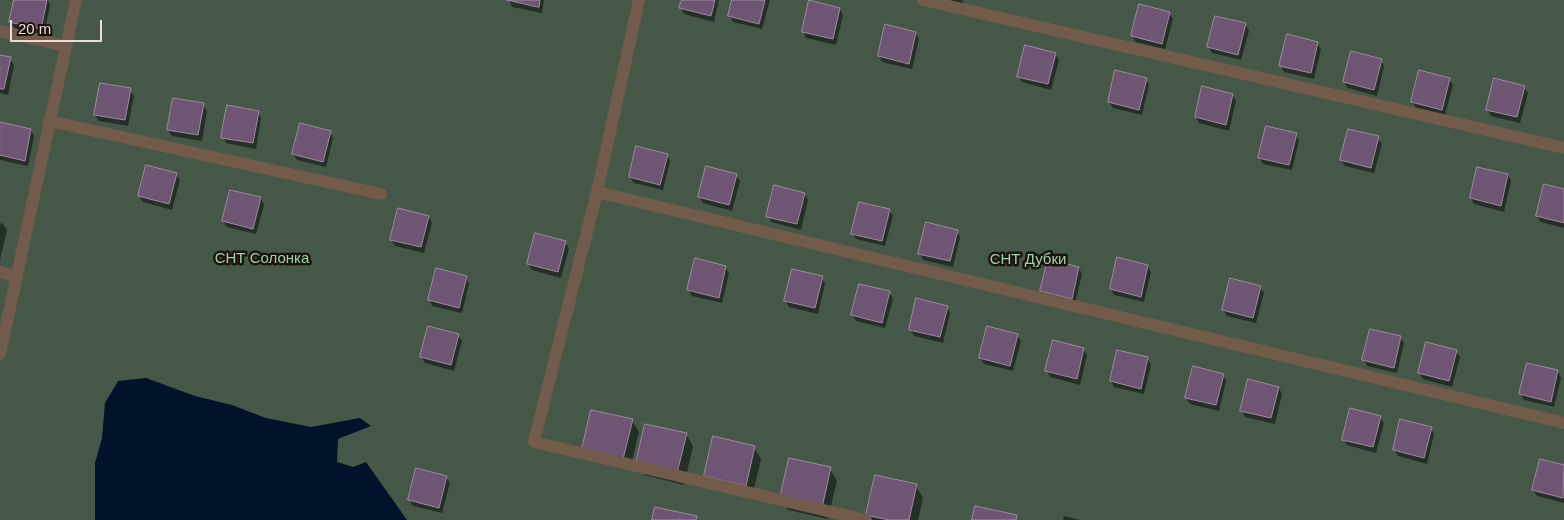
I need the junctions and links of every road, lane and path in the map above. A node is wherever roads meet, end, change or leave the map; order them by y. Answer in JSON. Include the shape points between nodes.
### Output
{"nodes":[{"id":1,"x":76,"y":0,"type":"edge"},
{"id":2,"x":639,"y":0,"type":"edge"},
{"id":3,"x":923,"y":0,"type":"edge"},
{"id":4,"x":0,"y":31,"type":"edge"},
{"id":5,"x":66,"y":46,"type":"junction"},
{"id":6,"x":49,"y":121,"type":"junction"},
{"id":7,"x":1564,"y":148,"type":"edge"},
{"id":8,"x":597,"y":192,"type":"junction"},
{"id":9,"x":381,"y":194,"type":"dead end"},
{"id":10,"x":0,"y":272,"type":"edge"},
{"id":11,"x":17,"y":277,"type":"junction"},
{"id":12,"x":0,"y":354,"type":"edge"},
{"id":13,"x":1564,"y":423,"type":"edge"},
{"id":14,"x":866,"y":520,"type":"edge"}],
"edges":[{"from":1,"to":5,"type":"street"},
{"from":2,"to":8,"type":"street"},
{"from":3,"to":7,"type":"street"},
{"from":4,"to":5,"type":"street"},
{"from":5,"to":6,"type":"street"},
{"from":6,"to":9,"type":"street"},
{"from":6,"to":11,"type":"street"},
{"from":8,"to":13,"type":"street"},
{"from":8,"to":14,"type":"street","via":[[534,442]]},
{"from":10,"to":11,"type":"street"},
{"from":11,"to":12,"type":"street"}]}
